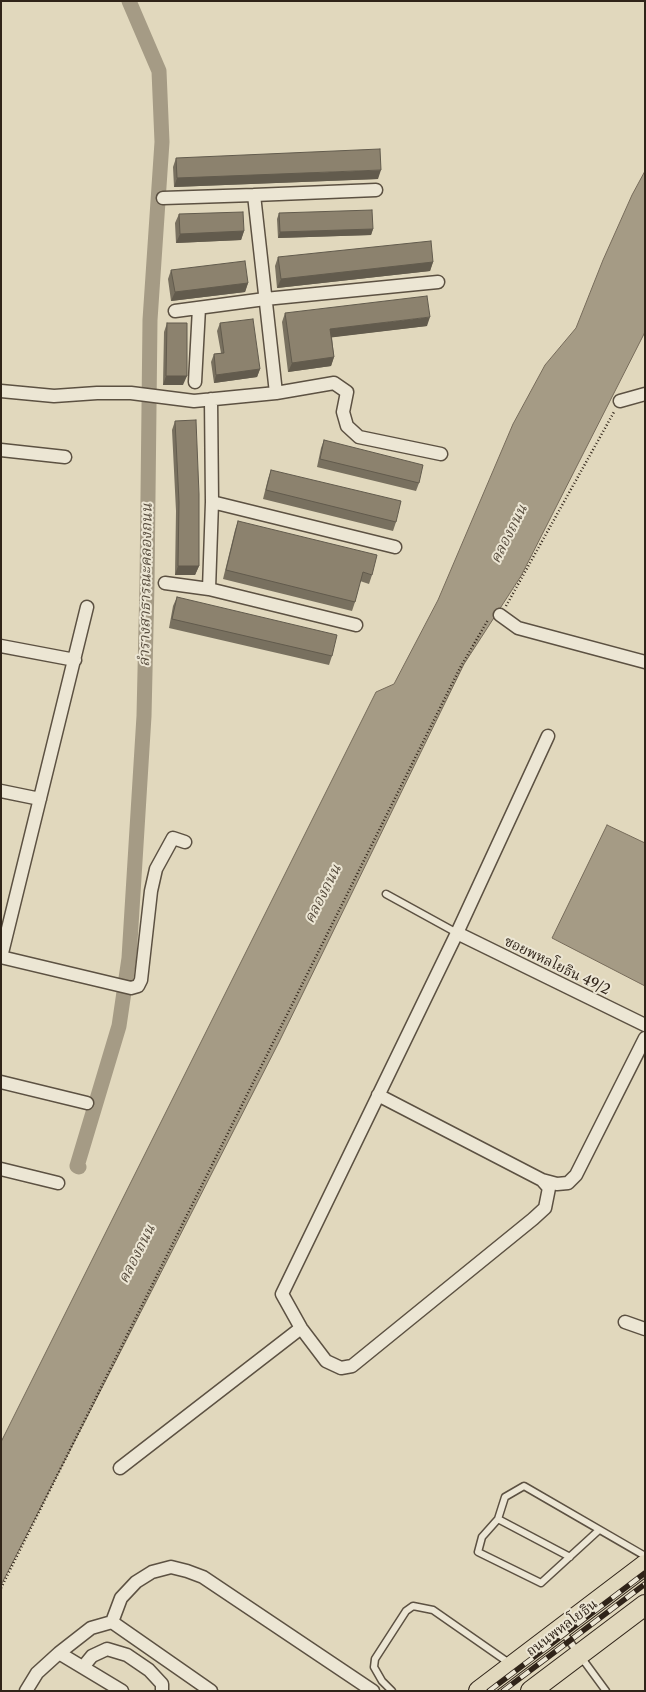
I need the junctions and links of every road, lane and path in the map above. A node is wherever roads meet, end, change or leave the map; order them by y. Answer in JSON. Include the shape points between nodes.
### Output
{"nodes":[{"id":1,"x":376,"y":190,"type":"dead end"},
{"id":2,"x":254,"y":195,"type":"junction"},
{"id":3,"x":163,"y":198,"type":"dead end"},
{"id":4,"x":438,"y":282,"type":"dead end"},
{"id":5,"x":265,"y":299,"type":"junction"},
{"id":6,"x":199,"y":308,"type":"junction"},
{"id":7,"x":175,"y":311,"type":"dead end"},
{"id":8,"x":195,"y":382,"type":"dead end"},
{"id":9,"x":1,"y":391,"type":"edge"},
{"id":10,"x":276,"y":393,"type":"junction"},
{"id":11,"x":645,"y":394,"type":"edge"},
{"id":12,"x":211,"y":399,"type":"junction"},
{"id":13,"x":620,"y":401,"type":"joint"},
{"id":14,"x":1,"y":450,"type":"edge"},
{"id":15,"x":441,"y":454,"type":"dead end"},
{"id":16,"x":65,"y":457,"type":"dead end"},
{"id":17,"x":212,"y":502,"type":"junction"},
{"id":18,"x":395,"y":547,"type":"dead end"},
{"id":19,"x":165,"y":583,"type":"dead end"},
{"id":20,"x":209,"y":589,"type":"junction"},
{"id":21,"x":87,"y":607,"type":"dead end"},
{"id":22,"x":500,"y":616,"type":"junction"},
{"id":23,"x":356,"y":625,"type":"dead end"},
{"id":24,"x":1,"y":646,"type":"edge"},
{"id":25,"x":75,"y":660,"type":"junction"},
{"id":26,"x":645,"y":662,"type":"edge"},
{"id":27,"x":548,"y":736,"type":"dead end"},
{"id":28,"x":1,"y":791,"type":"edge"},
{"id":29,"x":40,"y":799,"type":"junction"},
{"id":30,"x":185,"y":842,"type":"dead end"},
{"id":31,"x":386,"y":894,"type":"dead end"},
{"id":32,"x":457,"y":933,"type":"junction"},
{"id":33,"x":1,"y":957,"type":"edge"},
{"id":34,"x":645,"y":1025,"type":"edge"},
{"id":35,"x":645,"y":1038,"type":"edge"},
{"id":36,"x":1,"y":1082,"type":"edge"},
{"id":37,"x":378,"y":1095,"type":"junction"},
{"id":38,"x":86,"y":1103,"type":"dead end"},
{"id":39,"x":1,"y":1169,"type":"edge"},
{"id":40,"x":542,"y":1180,"type":"junction"},
{"id":41,"x":58,"y":1182,"type":"dead end"},
{"id":42,"x":625,"y":1322,"type":"dead end"},
{"id":43,"x":301,"y":1328,"type":"junction"},
{"id":44,"x":645,"y":1329,"type":"edge"},
{"id":45,"x":120,"y":1468,"type":"dead end"},
{"id":46,"x":498,"y":1519,"type":"junction"},
{"id":47,"x":599,"y":1530,"type":"junction"},
{"id":48,"x":645,"y":1556,"type":"edge"},
{"id":49,"x":570,"y":1557,"type":"junction"},
{"id":50,"x":645,"y":1565,"type":"edge"},
{"id":51,"x":1,"y":1588,"type":"edge"},
{"id":52,"x":645,"y":1604,"type":"edge"},
{"id":53,"x":112,"y":1622,"type":"junction"},
{"id":54,"x":561,"y":1629,"type":"junction"},
{"id":55,"x":59,"y":1653,"type":"junction"},
{"id":56,"x":579,"y":1654,"type":"junction"},
{"id":57,"x":512,"y":1665,"type":"junction"},
{"id":58,"x":83,"y":1667,"type":"junction"},
{"id":59,"x":26,"y":1691,"type":"edge"},
{"id":60,"x":122,"y":1691,"type":"edge"},
{"id":61,"x":162,"y":1691,"type":"edge"},
{"id":62,"x":211,"y":1691,"type":"edge"},
{"id":63,"x":373,"y":1691,"type":"edge"},
{"id":64,"x":392,"y":1691,"type":"edge"},
{"id":65,"x":479,"y":1691,"type":"edge"},
{"id":66,"x":531,"y":1691,"type":"edge"},
{"id":67,"x":606,"y":1691,"type":"edge"}],
"edges":[{"from":1,"to":2,"type":"street"},
{"from":2,"to":3,"type":"street"},
{"from":2,"to":5,"type":"street"},
{"from":4,"to":5,"type":"street"},
{"from":5,"to":6,"type":"street"},
{"from":5,"to":10,"type":"street"},
{"from":6,"to":7,"type":"street"},
{"from":6,"to":8,"type":"street"},
{"from":9,"to":12,"type":"street","via":[[54,396],[96,393],[194,401]]},
{"from":10,"to":12,"type":"street"},
{"from":10,"to":15,"type":"street","via":[[334,383],[347,392],[343,412],[346,426],[359,437]]},
{"from":11,"to":13,"type":"street"},
{"from":12,"to":17,"type":"street"},
{"from":13,"to":22,"type":"path"},
{"from":14,"to":16,"type":"street"},
{"from":17,"to":18,"type":"street"},
{"from":17,"to":20,"type":"street"},
{"from":19,"to":20,"type":"street"},
{"from":20,"to":23,"type":"street"},
{"from":21,"to":25,"type":"street"},
{"from":22,"to":26,"type":"street","via":[[518,628]]},
{"from":22,"to":51,"type":"path","via":[[493,613],[460,668]]},
{"from":24,"to":25,"type":"street"},
{"from":25,"to":29,"type":"street"},
{"from":27,"to":32,"type":"street"},
{"from":28,"to":29,"type":"street"},
{"from":29,"to":33,"type":"street"},
{"from":30,"to":33,"type":"street","via":[[173,838],[156,869],[138,986],[131,988]]},
{"from":31,"to":32,"type":"lane"},
{"from":32,"to":34,"type":"street","name":"ซอยพหลโยธิน 49/2"},
{"from":32,"to":37,"type":"street"},
{"from":35,"to":40,"type":"street","via":[[576,1175],[568,1183]]},
{"from":36,"to":38,"type":"street"},
{"from":37,"to":40,"type":"street"},
{"from":37,"to":43,"type":"street","via":[[282,1294]]},
{"from":39,"to":41,"type":"street"},
{"from":40,"to":43,"type":"street","via":[[549,1188],[545,1208],[352,1366],[340,1368],[326,1361]]},
{"from":42,"to":44,"type":"street"},
{"from":43,"to":45,"type":"street"},
{"from":46,"to":47,"type":"lane","via":[[505,1497],[524,1486]]},
{"from":46,"to":49,"type":"lane"},
{"from":46,"to":49,"type":"lane","via":[[482,1537],[478,1552],[541,1583]]},
{"from":47,"to":48,"type":"lane"},
{"from":47,"to":49,"type":"lane"},
{"from":50,"to":54,"type":"main road","name":"ถนนพหลโยธิน"},
{"from":52,"to":56,"type":"main road"},
{"from":53,"to":55,"type":"street","via":[[91,1628]]},
{"from":53,"to":62,"type":"street"},
{"from":53,"to":63,"type":"street","via":[[121,1598],[136,1582],[152,1572],[171,1567],[187,1570],[203,1577]]},
{"from":54,"to":56,"type":"lane"},
{"from":54,"to":57,"type":"main road","name":"ถนนพหลโยธิน"},
{"from":55,"to":58,"type":"street"},
{"from":55,"to":59,"type":"street","via":[[37,1673]]},
{"from":56,"to":66,"type":"main road"},
{"from":56,"to":67,"type":"lane"},
{"from":57,"to":64,"type":"lane","via":[[433,1610],[413,1606],[375,1659],[374,1667]]},
{"from":57,"to":65,"type":"main road","name":"ถนนพหลโยธิน"},
{"from":58,"to":60,"type":"street"},
{"from":58,"to":61,"type":"street","via":[[92,1656],[107,1649],[127,1655],[149,1670],[162,1684]]}]}
